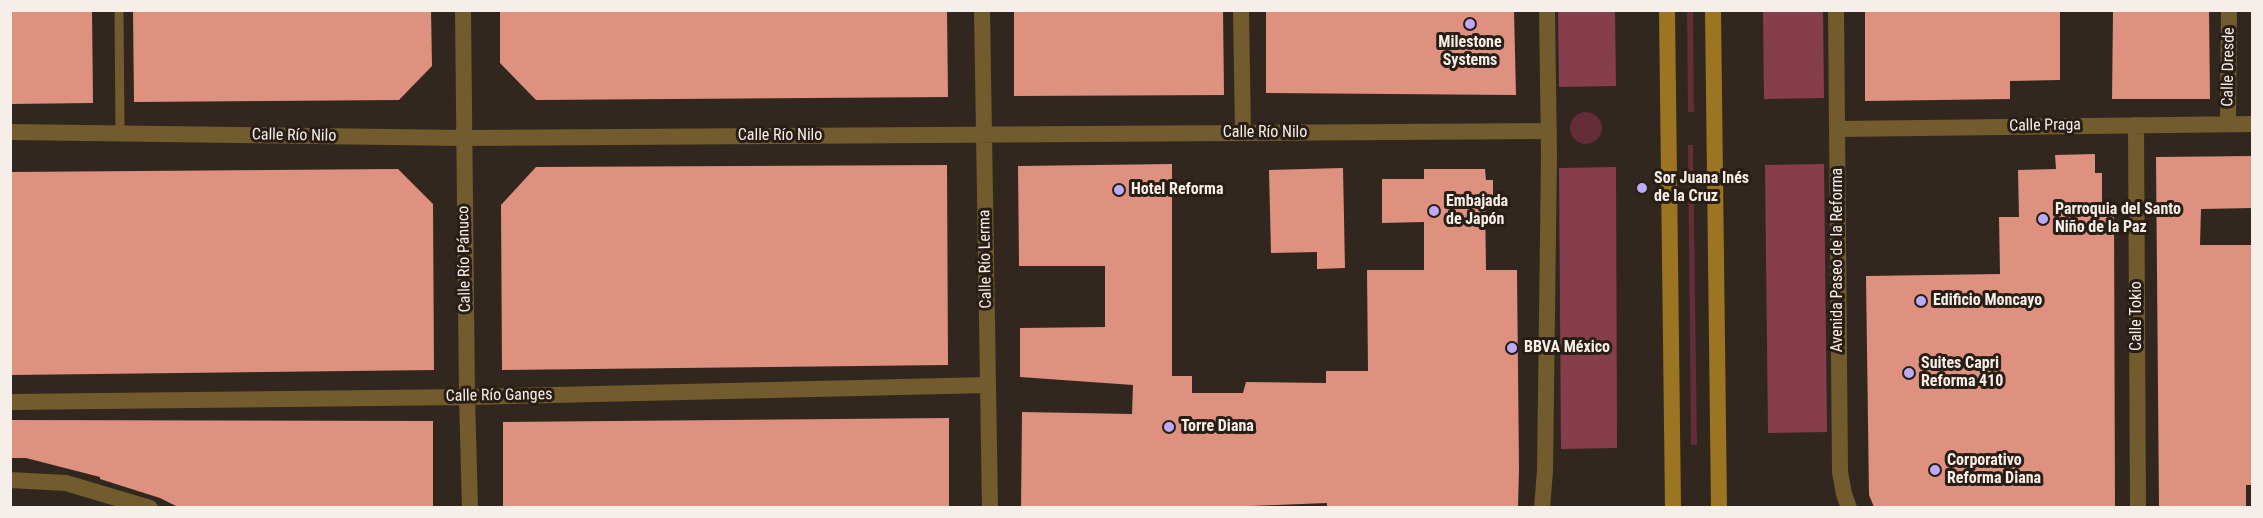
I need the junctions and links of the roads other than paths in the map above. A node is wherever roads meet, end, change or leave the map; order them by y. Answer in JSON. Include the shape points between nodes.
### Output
{"nodes":[{"id":1,"x":119,"y":10,"type":"edge"},
{"id":2,"x":463,"y":10,"type":"edge"},
{"id":3,"x":982,"y":10,"type":"edge"},
{"id":4,"x":1241,"y":10,"type":"edge"},
{"id":5,"x":1547,"y":10,"type":"edge"},
{"id":6,"x":1667,"y":10,"type":"edge"},
{"id":7,"x":1713,"y":10,"type":"edge"},
{"id":8,"x":1836,"y":10,"type":"edge"},
{"id":9,"x":2229,"y":10,"type":"edge"},
{"id":10,"x":2253,"y":123,"type":"edge"},
{"id":11,"x":2228,"y":124,"type":"junction"},
{"id":12,"x":2136,"y":125,"type":"junction"},
{"id":13,"x":1838,"y":129,"type":"junction"},
{"id":14,"x":1549,"y":131,"type":"junction"},
{"id":15,"x":10,"y":132,"type":"edge"},
{"id":16,"x":120,"y":133,"type":"junction"},
{"id":17,"x":1243,"y":133,"type":"junction"},
{"id":18,"x":984,"y":135,"type":"junction"},
{"id":19,"x":464,"y":138,"type":"junction"},
{"id":20,"x":988,"y":385,"type":"junction"},
{"id":21,"x":467,"y":397,"type":"junction"},
{"id":22,"x":10,"y":402,"type":"edge"},
{"id":23,"x":10,"y":480,"type":"edge"},
{"id":24,"x":150,"y":507,"type":"edge"},
{"id":25,"x":470,"y":507,"type":"edge"},
{"id":26,"x":990,"y":507,"type":"edge"},
{"id":27,"x":1542,"y":507,"type":"edge"},
{"id":28,"x":1673,"y":507,"type":"edge"},
{"id":29,"x":1719,"y":507,"type":"edge"},
{"id":30,"x":1849,"y":507,"type":"edge"},
{"id":31,"x":2138,"y":507,"type":"edge"}],
"edges":[{"from":1,"to":16,"type":"lane"},
{"from":2,"to":19,"type":"street","name":"Calle Río Pánuco"},
{"from":3,"to":18,"type":"street","name":"Calle Río Lerma"},
{"from":4,"to":17,"type":"street"},
{"from":5,"to":14,"type":"street"},
{"from":6,"to":28,"type":"main road"},
{"from":7,"to":29,"type":"main road"},
{"from":8,"to":13,"type":"street","name":"Avenida Paseo de la Reforma"},
{"from":9,"to":11,"type":"street","name":"Calle Dresde"},
{"from":10,"to":11,"type":"street","name":"Calle Praga"},
{"from":11,"to":12,"type":"street","name":"Calle Praga"},
{"from":12,"to":13,"type":"street","name":"Calle Praga"},
{"from":12,"to":31,"type":"street","name":"Calle Tokio"},
{"from":13,"to":30,"type":"street","name":"Avenida Paseo de la Reforma","via":[[1840,472]]},
{"from":14,"to":17,"type":"street","name":"Calle Río Nilo"},
{"from":14,"to":27,"type":"street"},
{"from":15,"to":16,"type":"street","name":"Calle Río Nilo"},
{"from":16,"to":19,"type":"street","name":"Calle Río Nilo"},
{"from":17,"to":18,"type":"street","name":"Calle Río Nilo"},
{"from":18,"to":19,"type":"street","name":"Calle Río Nilo"},
{"from":18,"to":20,"type":"street","name":"Calle Río Lerma"},
{"from":19,"to":21,"type":"street","name":"Calle Río Pánuco"},
{"from":20,"to":21,"type":"street","name":"Calle Río Ganges"},
{"from":20,"to":26,"type":"street","name":"Calle Río Lerma"},
{"from":21,"to":22,"type":"street","name":"Calle Río Ganges"},
{"from":21,"to":25,"type":"street","name":"Calle Río Pánuco"},
{"from":23,"to":24,"type":"street","via":[[66,483]]}]}
